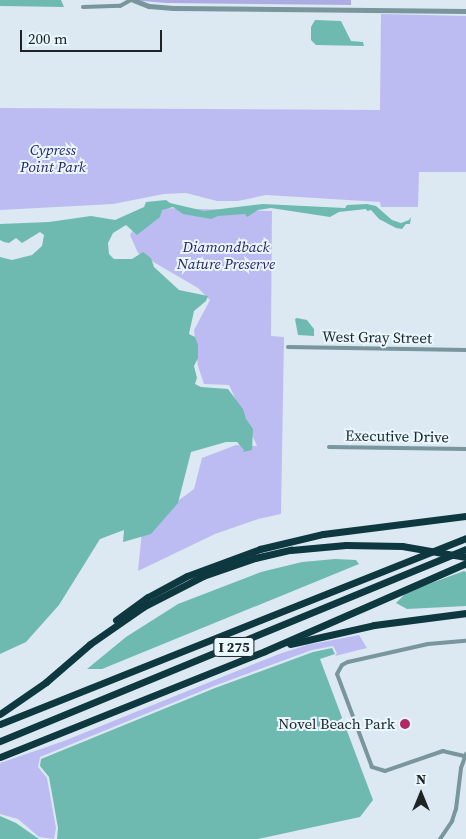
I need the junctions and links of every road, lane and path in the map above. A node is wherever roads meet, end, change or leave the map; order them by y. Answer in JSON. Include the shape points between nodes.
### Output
{"nodes":[{"id":1,"x":132,"y":0,"type":"edge"},
{"id":2,"x":83,"y":6,"type":"dead end"},
{"id":3,"x":466,"y":11,"type":"edge"},
{"id":4,"x":288,"y":347,"type":"dead end"},
{"id":5,"x":466,"y":350,"type":"edge"},
{"id":6,"x":329,"y":447,"type":"dead end"},
{"id":7,"x":466,"y":448,"type":"edge"},
{"id":8,"x":466,"y":516,"type":"edge"},
{"id":9,"x":466,"y":538,"type":"edge"},
{"id":10,"x":466,"y":549,"type":"edge"},
{"id":11,"x":466,"y":557,"type":"edge"},
{"id":12,"x":466,"y":563,"type":"edge"},
{"id":13,"x":466,"y":613,"type":"edge"},
{"id":14,"x":466,"y":641,"type":"edge"},
{"id":15,"x":90,"y":644,"type":"junction"},
{"id":16,"x":266,"y":651,"type":"junction"},
{"id":17,"x":0,"y":714,"type":"edge"},
{"id":18,"x":0,"y":724,"type":"edge"},
{"id":19,"x":0,"y":741,"type":"edge"},
{"id":20,"x":465,"y":755,"type":"edge"},
{"id":21,"x":0,"y":757,"type":"edge"},
{"id":22,"x":440,"y":839,"type":"edge"}],
"edges":[{"from":1,"to":2,"type":"street","via":[[120,6]]},
{"from":1,"to":3,"type":"street","via":[[173,8]]},
{"from":4,"to":5,"type":"street","name":"West Gray Street"},
{"from":6,"to":7,"type":"street","name":"Executive Drive"},
{"from":8,"to":15,"type":"highway","via":[[317,536],[272,545],[232,558],[187,576],[148,597],[111,623]]},
{"from":9,"to":18,"type":"highway","number":"I 275"},
{"from":10,"to":19,"type":"highway","number":"I 275"},
{"from":11,"to":15,"type":"highway","bridge":true,"via":[[402,546],[328,546],[291,550],[203,576],[157,598]]},
{"from":12,"to":16,"type":"highway"},
{"from":13,"to":16,"type":"highway","via":[[374,625]]},
{"from":14,"to":20,"type":"street","via":[[428,644],[348,662],[337,674],[372,767],[385,771],[442,751]]},
{"from":15,"to":17,"type":"highway","via":[[46,682]]},
{"from":16,"to":21,"type":"highway"},
{"from":20,"to":22,"type":"street","via":[[456,809]]}]}
